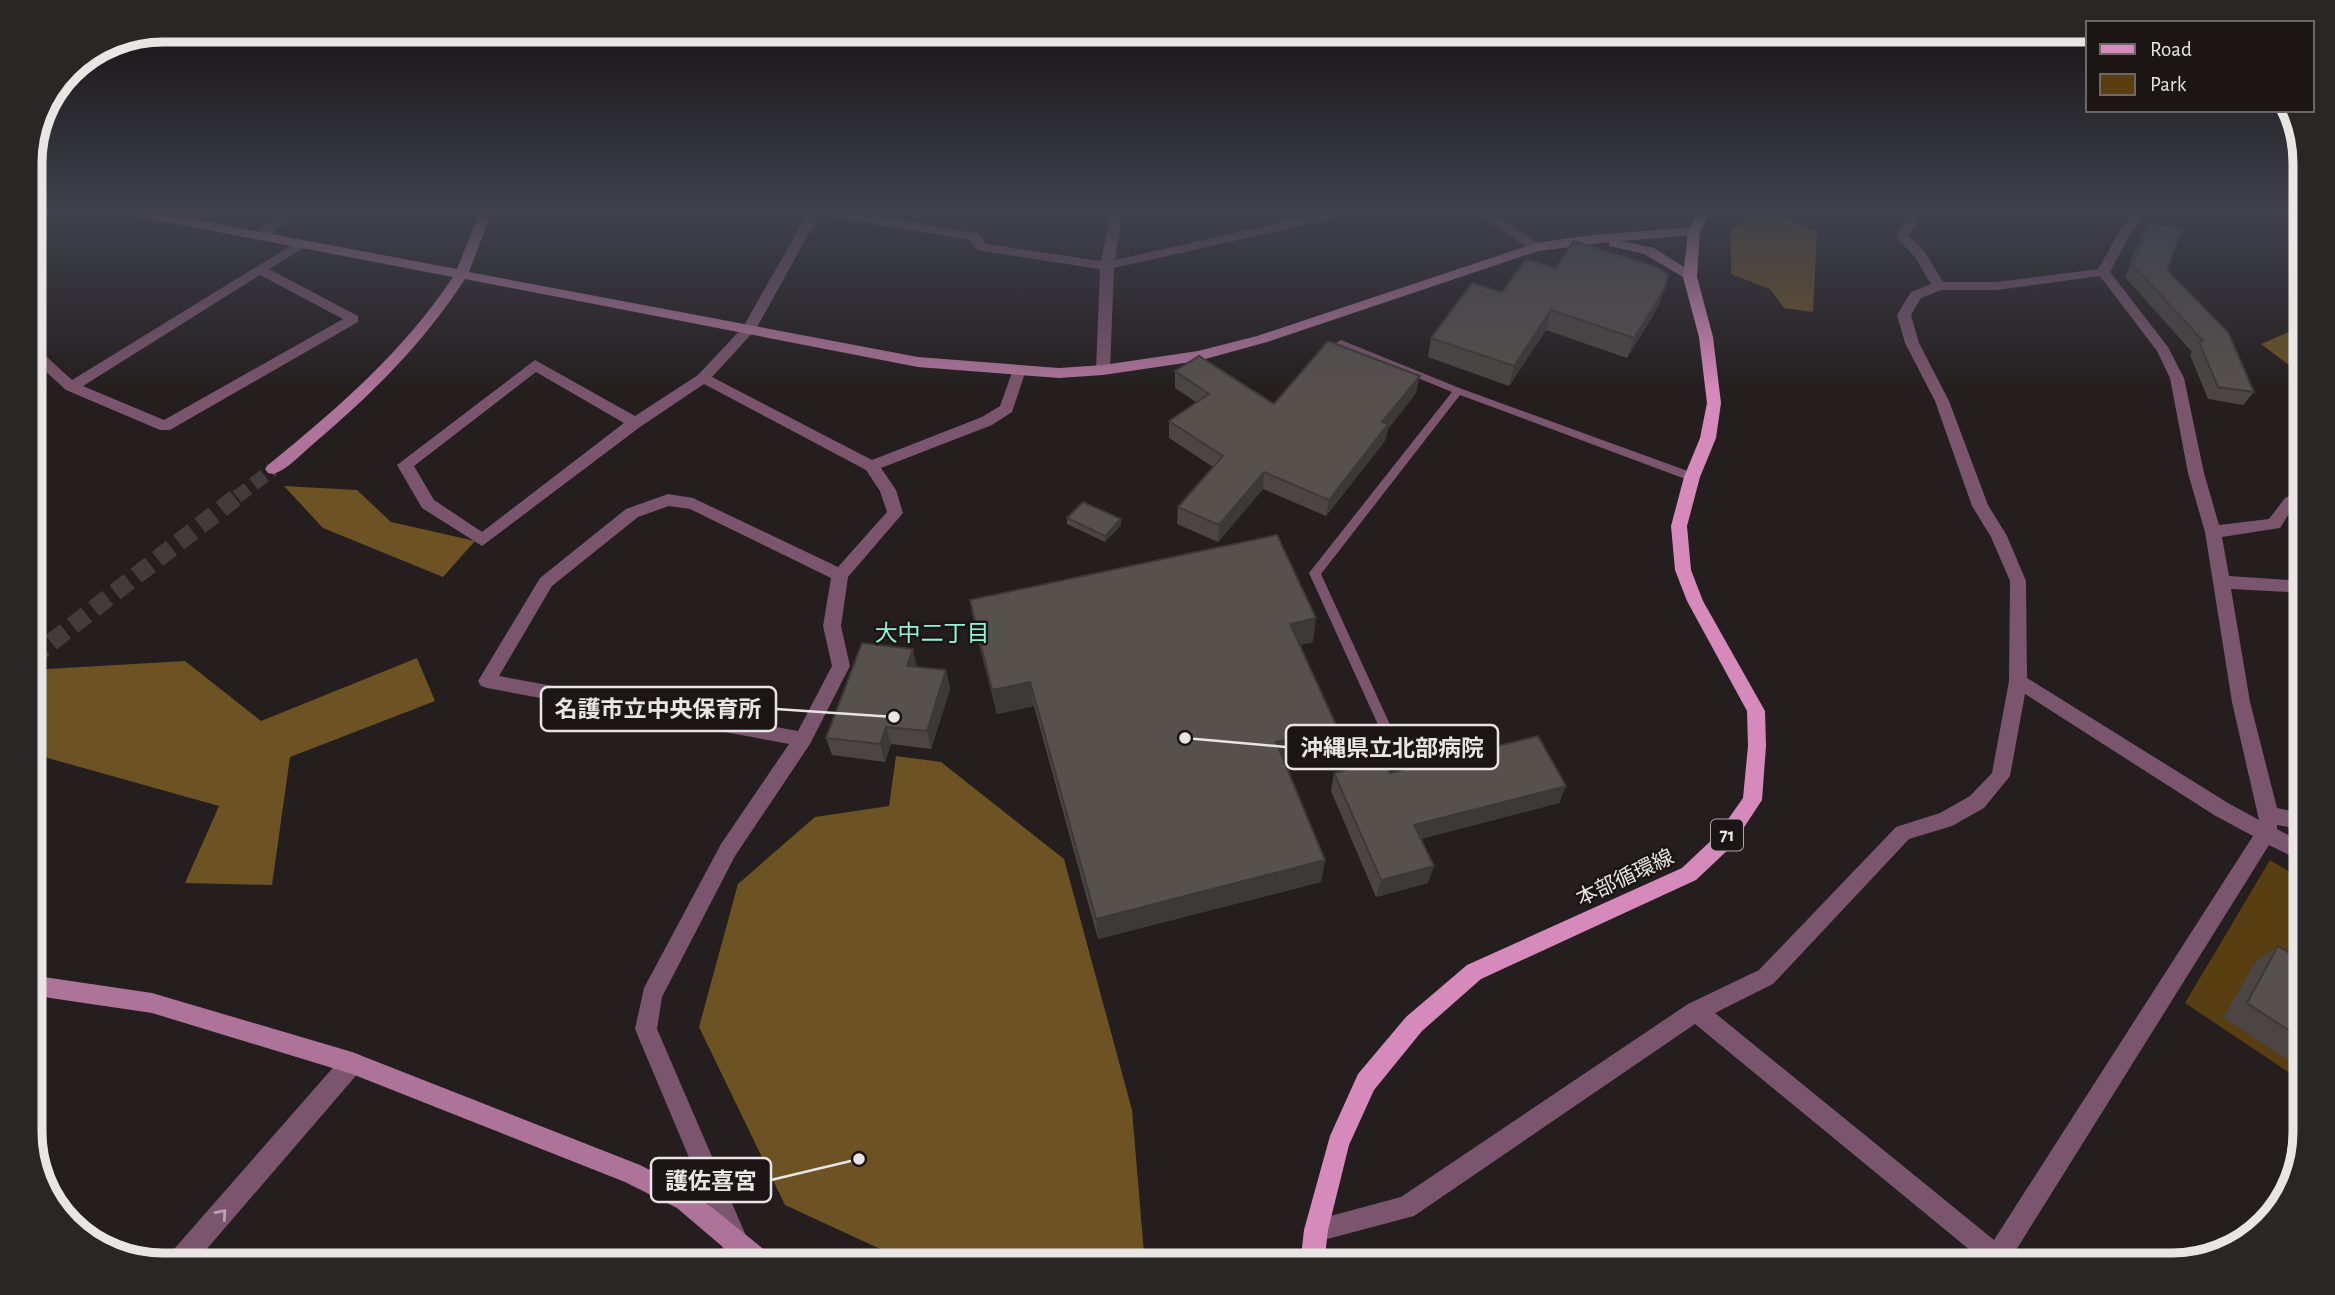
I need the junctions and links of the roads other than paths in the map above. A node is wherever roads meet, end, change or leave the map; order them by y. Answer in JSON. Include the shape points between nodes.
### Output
{"nodes":[{"id":1,"x":258,"y":271,"type":"edge"},
{"id":2,"x":263,"y":271,"type":"edge"},
{"id":3,"x":447,"y":271,"type":"edge"},
{"id":4,"x":782,"y":271,"type":"edge"},
{"id":5,"x":1108,"y":271,"type":"edge"},
{"id":6,"x":1463,"y":271,"type":"edge"},
{"id":7,"x":1681,"y":271,"type":"edge"},
{"id":8,"x":1690,"y":271,"type":"edge"},
{"id":9,"x":1930,"y":271,"type":"edge"},
{"id":10,"x":2103,"y":272,"type":"joint"},
{"id":11,"x":461,"y":274,"type":"junction"},
{"id":12,"x":1690,"y":277,"type":"junction"},
{"id":13,"x":1939,"y":286,"type":"junction"},
{"id":14,"x":749,"y":329,"type":"junction"},
{"id":15,"x":1341,"y":343,"type":"edge"},
{"id":16,"x":42,"y":362,"type":"edge"},
{"id":17,"x":1018,"y":370,"type":"junction"},
{"id":18,"x":1102,"y":370,"type":"junction"},
{"id":19,"x":703,"y":378,"type":"junction"},
{"id":20,"x":71,"y":387,"type":"junction"},
{"id":21,"x":1458,"y":391,"type":"junction"},
{"id":22,"x":635,"y":423,"type":"junction"},
{"id":23,"x":871,"y":466,"type":"junction"},
{"id":24,"x":273,"y":469,"type":"tunnel mouth"},
{"id":25,"x":1692,"y":477,"type":"junction"},
{"id":26,"x":2293,"y":500,"type":"edge"},
{"id":27,"x":2213,"y":532,"type":"junction"},
{"id":28,"x":840,"y":575,"type":"junction"},
{"id":29,"x":2220,"y":582,"type":"junction"},
{"id":30,"x":2293,"y":586,"type":"edge"},
{"id":31,"x":2018,"y":681,"type":"junction"},
{"id":32,"x":1386,"y":729,"type":"dead end"},
{"id":33,"x":803,"y":739,"type":"junction"},
{"id":34,"x":2293,"y":822,"type":"edge"},
{"id":35,"x":2268,"y":823,"type":"junction"},
{"id":36,"x":2293,"y":844,"type":"edge"},
{"id":37,"x":42,"y":987,"type":"edge"},
{"id":38,"x":1696,"y":1011,"type":"junction"},
{"id":39,"x":352,"y":1063,"type":"junction"},
{"id":40,"x":1316,"y":1230,"type":"junction"},
{"id":41,"x":738,"y":1245,"type":"junction"},
{"id":42,"x":187,"y":1253,"type":"edge"},
{"id":43,"x":732,"y":1253,"type":"edge"},
{"id":44,"x":748,"y":1253,"type":"edge"},
{"id":45,"x":1313,"y":1253,"type":"edge"},
{"id":46,"x":1986,"y":1253,"type":"edge"},
{"id":47,"x":2004,"y":1253,"type":"edge"}],
"edges":[{"from":1,"to":20,"type":"street"},
{"from":2,"to":20,"type":"street","via":[[353,319],[165,426]]},
{"from":3,"to":11,"type":"street"},
{"from":4,"to":14,"type":"street"},
{"from":5,"to":18,"type":"street"},
{"from":6,"to":18,"type":"street","via":[[1262,339],[1198,356]]},
{"from":7,"to":12,"type":"street"},
{"from":8,"to":12,"type":"main road","name":"本部循環線","number":"71"},
{"from":9,"to":13,"type":"street"},
{"from":10,"to":13,"type":"street","via":[[1996,286]]},
{"from":10,"to":27,"type":"street","via":[[2163,350],[2177,378]]},
{"from":11,"to":14,"type":"street"},
{"from":11,"to":24,"type":"street","via":[[432,318],[378,380]]},
{"from":12,"to":25,"type":"main road","name":"本部循環線","number":"71","via":[[1706,337],[1714,403],[1708,438]]},
{"from":13,"to":31,"type":"street","via":[[1916,295],[1904,315],[1912,343],[1942,401],[1980,506],[2018,581]]},
{"from":14,"to":17,"type":"street","via":[[918,362]]},
{"from":14,"to":19,"type":"street"},
{"from":15,"to":21,"type":"lane"},
{"from":16,"to":20,"type":"street"},
{"from":17,"to":18,"type":"street"},
{"from":17,"to":23,"type":"street","via":[[1007,409]]},
{"from":19,"to":22,"type":"street"},
{"from":19,"to":23,"type":"street"},
{"from":21,"to":25,"type":"lane"},
{"from":21,"to":32,"type":"lane","via":[[1315,573]]},
{"from":22,"to":22,"type":"street","via":[[482,540],[428,504],[405,465],[535,365]]},
{"from":23,"to":28,"type":"street","via":[[888,490],[895,513]]},
{"from":25,"to":40,"type":"main road","name":"本部循環線","number":"71","via":[[1679,526],[1683,570],[1695,601],[1756,710],[1752,800],[1724,841],[1689,874],[1474,972],[1414,1024],[1366,1082],[1338,1144]]},
{"from":26,"to":27,"type":"street","via":[[2274,524]]},
{"from":27,"to":29,"type":"street"},
{"from":28,"to":33,"type":"street","via":[[832,626],[841,666]]},
{"from":28,"to":33,"type":"street","via":[[693,504],[668,500],[632,513],[546,582],[486,681]]},
{"from":29,"to":30,"type":"street"},
{"from":29,"to":35,"type":"street"},
{"from":31,"to":35,"type":"street","via":[[2221,809]]},
{"from":31,"to":38,"type":"street","via":[[2001,776],[1977,802],[1945,820],[1903,833],[1766,977]]},
{"from":33,"to":41,"type":"street","via":[[722,862],[652,995],[646,1029]]},
{"from":34,"to":35,"type":"street"},
{"from":35,"to":36,"type":"street"},
{"from":35,"to":47,"type":"street"},
{"from":37,"to":39,"type":"street","via":[[152,1003]]},
{"from":38,"to":40,"type":"street","via":[[1406,1208]]},
{"from":38,"to":46,"type":"street"},
{"from":39,"to":41,"type":"street","via":[[632,1173],[685,1200]]},
{"from":42,"to":39,"type":"street","one_way":true},
{"from":40,"to":45,"type":"main road","name":"本部循環線","number":"71"},
{"from":41,"to":43,"type":"street"},
{"from":41,"to":44,"type":"street"}]}
